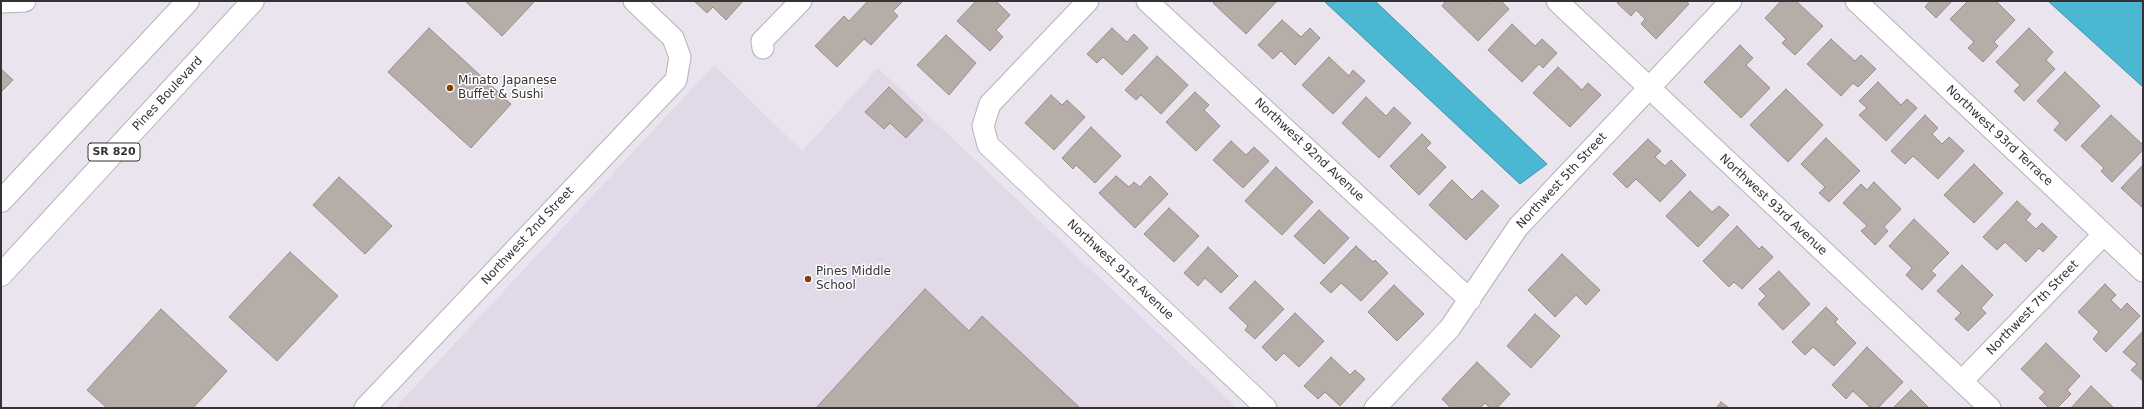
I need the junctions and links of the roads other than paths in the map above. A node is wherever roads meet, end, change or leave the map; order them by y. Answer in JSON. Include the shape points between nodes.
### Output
{"nodes":[{"id":1,"x":25,"y":1,"type":"edge"},
{"id":2,"x":188,"y":1,"type":"edge"},
{"id":3,"x":253,"y":1,"type":"edge"},
{"id":4,"x":634,"y":1,"type":"edge"},
{"id":5,"x":1088,"y":1,"type":"edge"},
{"id":6,"x":1147,"y":1,"type":"edge"},
{"id":7,"x":1557,"y":1,"type":"edge"},
{"id":8,"x":1731,"y":1,"type":"edge"},
{"id":9,"x":1856,"y":1,"type":"edge"},
{"id":10,"x":1,"y":2,"type":"edge"},
{"id":11,"x":798,"y":2,"type":"edge"},
{"id":12,"x":763,"y":48,"type":"dead end"},
{"id":13,"x":1649,"y":90,"type":"junction"},
{"id":14,"x":1,"y":201,"type":"edge"},
{"id":15,"x":2104,"y":234,"type":"junction"},
{"id":16,"x":2143,"y":271,"type":"edge"},
{"id":17,"x":1,"y":275,"type":"edge"},
{"id":18,"x":1470,"y":300,"type":"junction"},
{"id":19,"x":1962,"y":382,"type":"junction"},
{"id":20,"x":365,"y":408,"type":"edge"},
{"id":21,"x":1266,"y":408,"type":"edge"},
{"id":22,"x":1374,"y":408,"type":"edge"},
{"id":23,"x":1990,"y":408,"type":"edge"}],
"edges":[{"from":1,"to":10,"type":"street"},
{"from":2,"to":14,"type":"highway"},
{"from":3,"to":17,"type":"highway","name":"Pines Boulevard","number":"SR 820"},
{"from":4,"to":20,"type":"street","name":"Northwest 2nd Street","via":[[673,38],[680,58],[676,80]]},
{"from":5,"to":21,"type":"street","name":"Northwest 91st Avenue","via":[[990,104],[983,126],[988,145]]},
{"from":6,"to":18,"type":"street","name":"Northwest 92nd Avenue"},
{"from":7,"to":13,"type":"street","name":"Northwest 93rd Avenue"},
{"from":8,"to":13,"type":"street","name":"Northwest 5th Street"},
{"from":9,"to":15,"type":"street","name":"Northwest 93rd Terrace"},
{"from":11,"to":12,"type":"street","via":[[762,41]]},
{"from":13,"to":18,"type":"street","name":"Northwest 5th Street","via":[[1518,227]]},
{"from":13,"to":19,"type":"street","name":"Northwest 93rd Avenue"},
{"from":15,"to":16,"type":"street","name":"Northwest 93rd Terrace"},
{"from":15,"to":19,"type":"street","name":"Northwest 7th Street"},
{"from":18,"to":22,"type":"street","name":"Northwest 5th Street","via":[[1450,328]]},
{"from":19,"to":23,"type":"street","name":"Northwest 93rd Avenue"}]}
